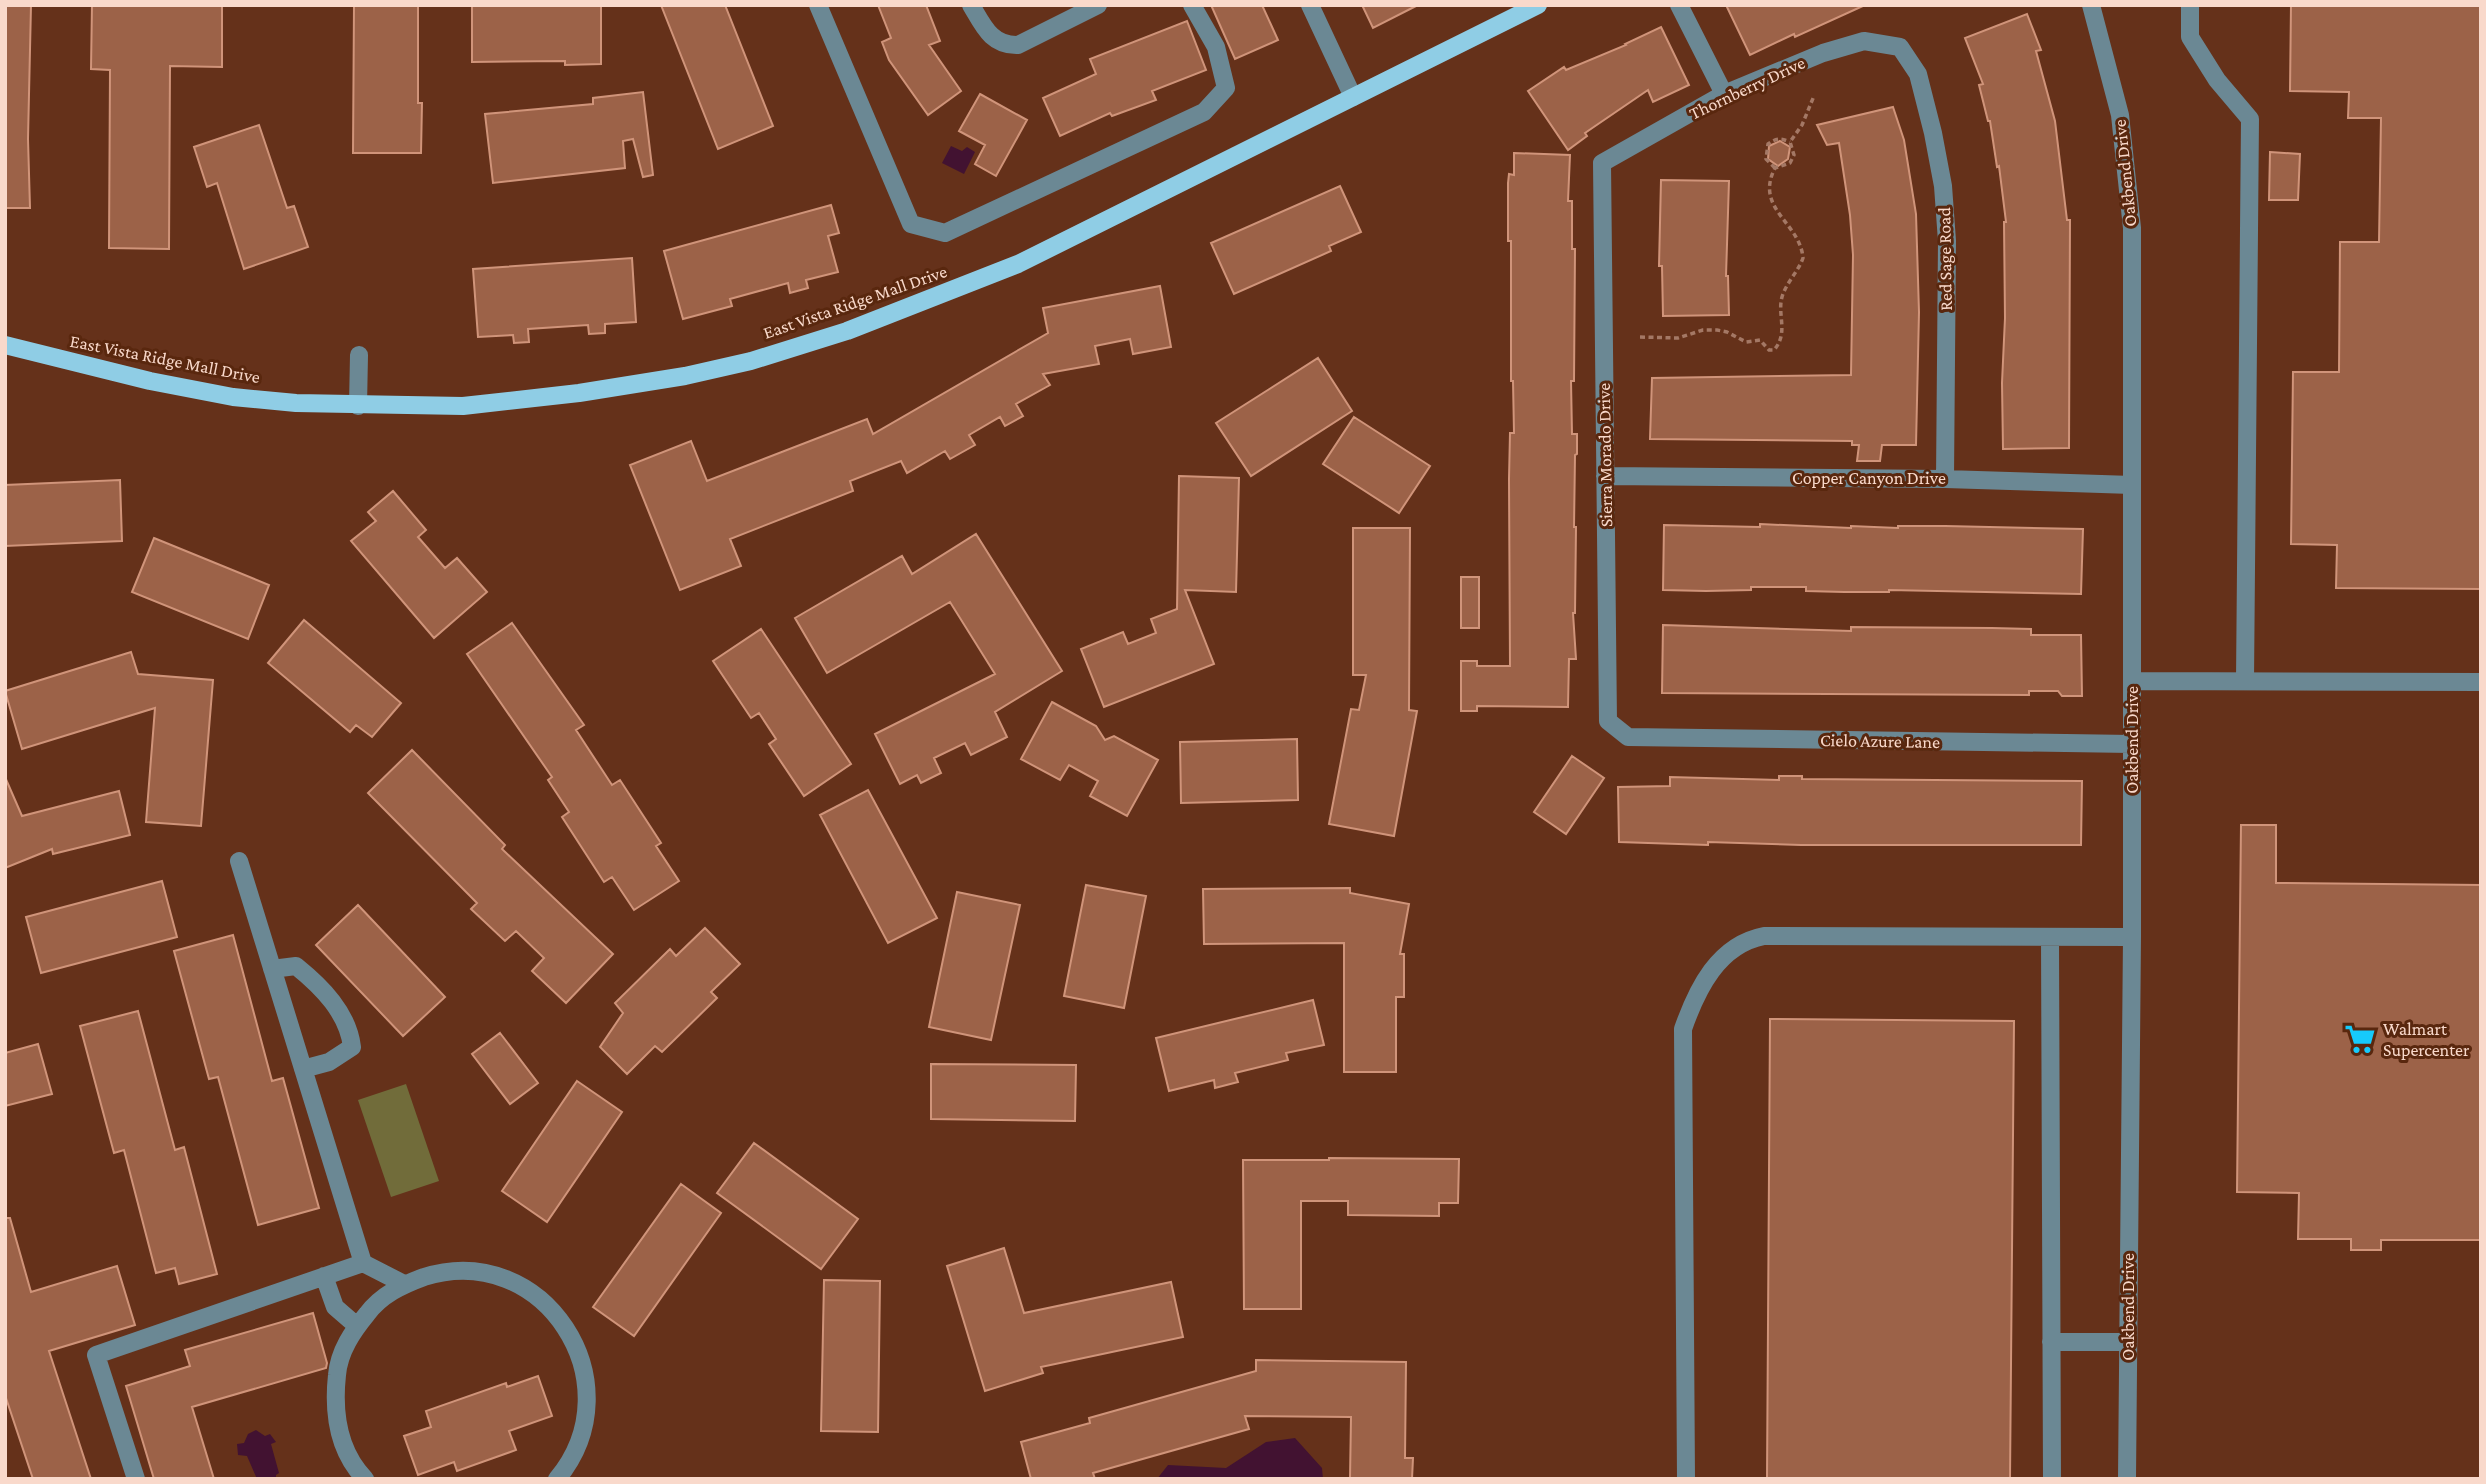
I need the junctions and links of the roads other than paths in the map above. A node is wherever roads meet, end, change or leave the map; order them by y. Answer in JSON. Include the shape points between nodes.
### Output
{"nodes":[{"id":1,"x":818,"y":5,"type":"edge"},
{"id":2,"x":971,"y":5,"type":"edge"},
{"id":3,"x":1098,"y":5,"type":"edge"},
{"id":4,"x":1192,"y":5,"type":"edge"},
{"id":5,"x":1310,"y":5,"type":"edge"},
{"id":6,"x":1538,"y":5,"type":"edge"},
{"id":7,"x":1679,"y":5,"type":"edge"},
{"id":8,"x":2091,"y":5,"type":"edge"},
{"id":9,"x":2190,"y":5,"type":"edge"},
{"id":10,"x":1900,"y":47,"type":"joint"},
{"id":11,"x":1724,"y":94,"type":"junction"},
{"id":12,"x":1353,"y":97,"type":"junction"},
{"id":13,"x":1602,"y":163,"type":"joint"},
{"id":14,"x":5,"y":345,"type":"edge"},
{"id":15,"x":359,"y":355,"type":"dead end"},
{"id":16,"x":358,"y":406,"type":"junction"},
{"id":17,"x":1605,"y":476,"type":"junction"},
{"id":18,"x":1945,"y":478,"type":"junction"},
{"id":19,"x":2132,"y":485,"type":"junction"},
{"id":20,"x":2132,"y":681,"type":"junction"},
{"id":21,"x":2245,"y":681,"type":"junction"},
{"id":22,"x":2481,"y":682,"type":"edge"},
{"id":23,"x":1628,"y":737,"type":"joint"},
{"id":24,"x":2132,"y":744,"type":"junction"},
{"id":25,"x":239,"y":861,"type":"dead end"},
{"id":26,"x":2132,"y":937,"type":"junction"},
{"id":27,"x":2050,"y":938,"type":"junction"},
{"id":28,"x":272,"y":969,"type":"junction"},
{"id":29,"x":303,"y":1069,"type":"junction"},
{"id":30,"x":363,"y":1263,"type":"junction"},
{"id":31,"x":324,"y":1276,"type":"junction"},
{"id":32,"x":404,"y":1284,"type":"junction"},
{"id":33,"x":357,"y":1326,"type":"junction"},
{"id":34,"x":2051,"y":1342,"type":"junction"},
{"id":35,"x":2128,"y":1342,"type":"junction"},
{"id":36,"x":136,"y":1479,"type":"edge"},
{"id":37,"x":365,"y":1479,"type":"edge"},
{"id":38,"x":557,"y":1479,"type":"edge"},
{"id":39,"x":1686,"y":1479,"type":"edge"},
{"id":40,"x":2052,"y":1479,"type":"edge"},
{"id":41,"x":2127,"y":1479,"type":"edge"}],
"edges":[{"from":1,"to":4,"type":"street","via":[[911,224],[944,233],[1204,112],[1226,88],[1216,47]]},
{"from":2,"to":3,"type":"street","via":[[991,37],[1008,46]]},
{"from":5,"to":12,"type":"street"},
{"from":6,"to":12,"type":"main road","name":"East Vista Ridge Mall Drive"},
{"from":7,"to":11,"type":"street"},
{"from":8,"to":19,"type":"street","name":"Oakbend Drive","via":[[2120,115],[2132,228]]},
{"from":9,"to":21,"type":"street","via":[[2190,37],[2217,80],[2250,119]]},
{"from":10,"to":11,"type":"street","name":"Thornberry Drive","via":[[1864,41]]},
{"from":10,"to":18,"type":"street","name":"Red Sage Road","via":[[1918,74],[1943,186],[1947,241]]},
{"from":11,"to":13,"type":"street","name":"Thornberry Drive"},
{"from":12,"to":16,"type":"main road","name":"East Vista Ridge Mall Drive","via":[[1018,264],[848,331],[738,364],[579,393],[463,406]]},
{"from":13,"to":17,"type":"street","name":"Sierra Morado Drive"},
{"from":14,"to":16,"type":"main road","name":"East Vista Ridge Mall Drive","via":[[233,397]]},
{"from":15,"to":16,"type":"street"},
{"from":17,"to":18,"type":"street","name":"Copper Canyon Drive"},
{"from":17,"to":23,"type":"street","name":"Sierra Morado Drive","via":[[1608,721]]},
{"from":18,"to":19,"type":"street","name":"Copper Canyon Drive"},
{"from":19,"to":20,"type":"street","name":"Oakbend Drive"},
{"from":20,"to":21,"type":"street"},
{"from":20,"to":24,"type":"street","name":"Oakbend Drive"},
{"from":21,"to":22,"type":"street"},
{"from":23,"to":24,"type":"street","name":"Cielo Azure Lane"},
{"from":24,"to":26,"type":"street","name":"Oakbend Drive"},
{"from":25,"to":28,"type":"street"},
{"from":26,"to":27,"type":"street"},
{"from":26,"to":35,"type":"street","name":"Oakbend Drive"},
{"from":27,"to":34,"type":"street"},
{"from":27,"to":39,"type":"street","via":[[1764,936],[1728,952],[1711,971],[1695,996],[1683,1029]]},
{"from":28,"to":29,"type":"street"},
{"from":28,"to":29,"type":"street","via":[[296,967],[330,998],[350,1030],[352,1047],[329,1062]]},
{"from":29,"to":30,"type":"street"},
{"from":30,"to":31,"type":"street"},
{"from":30,"to":32,"type":"street"},
{"from":31,"to":33,"type":"street","via":[[335,1307]]},
{"from":31,"to":36,"type":"street","via":[[96,1355]]},
{"from":32,"to":33,"type":"street","via":[[374,1304]]},
{"from":32,"to":38,"type":"street","via":[[439,1273],[475,1272],[511,1281],[542,1300],[566,1327],[582,1359],[588,1395],[583,1431]]},
{"from":33,"to":37,"type":"street","via":[[337,1366],[334,1402],[340,1437]]},
{"from":34,"to":35,"type":"street"},
{"from":34,"to":40,"type":"street"},
{"from":35,"to":41,"type":"street","name":"Oakbend Drive"}]}
